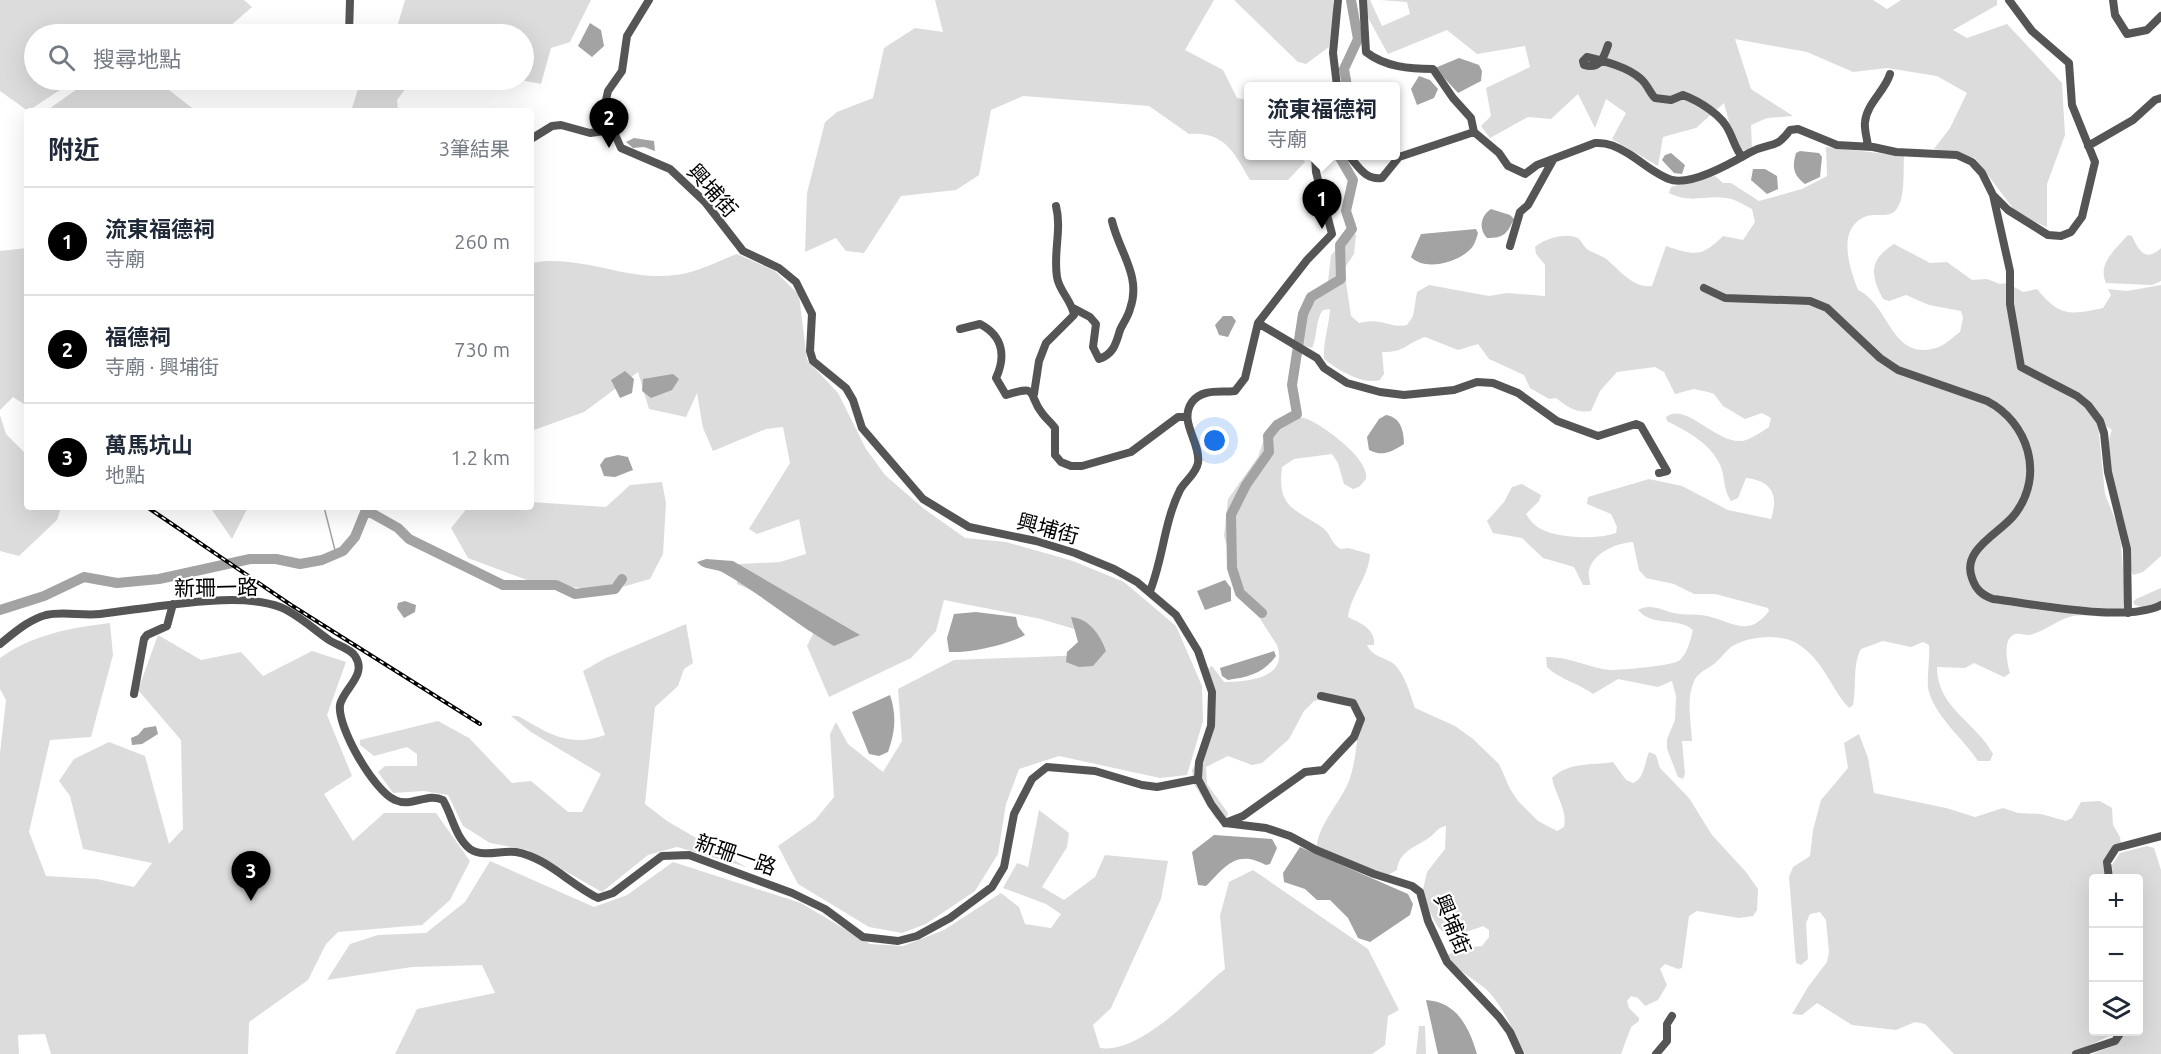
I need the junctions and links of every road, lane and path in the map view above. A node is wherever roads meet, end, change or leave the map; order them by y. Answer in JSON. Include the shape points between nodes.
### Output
{"nodes":[{"id":1,"x":350,"y":0,"type":"edge"},
{"id":2,"x":649,"y":0,"type":"edge"},
{"id":3,"x":1338,"y":0,"type":"edge"},
{"id":4,"x":1363,"y":0,"type":"edge"},
{"id":5,"x":2009,"y":0,"type":"edge"},
{"id":6,"x":2112,"y":0,"type":"edge"},
{"id":7,"x":2161,"y":16,"type":"edge"},
{"id":8,"x":349,"y":24,"type":"edge"},
{"id":9,"x":1608,"y":45,"type":"dead end"},
{"id":10,"x":1890,"y":74,"type":"dead end"},
{"id":11,"x":1336,"y":82,"type":"edge"},
{"id":12,"x":2161,"y":98,"type":"edge"},
{"id":13,"x":613,"y":130,"type":"junction"},
{"id":14,"x":1474,"y":132,"type":"junction"},
{"id":15,"x":534,"y":137,"type":"edge"},
{"id":16,"x":1868,"y":146,"type":"junction"},
{"id":17,"x":2088,"y":146,"type":"junction"},
{"id":18,"x":1400,"y":157,"type":"edge"},
{"id":19,"x":1742,"y":157,"type":"junction"},
{"id":20,"x":1315,"y":160,"type":"edge"},
{"id":21,"x":1352,"y":160,"type":"edge"},
{"id":22,"x":1397,"y":160,"type":"edge"},
{"id":23,"x":1553,"y":160,"type":"junction"},
{"id":24,"x":1993,"y":195,"type":"junction"},
{"id":25,"x":1056,"y":206,"type":"dead end"},
{"id":26,"x":1113,"y":221,"type":"dead end"},
{"id":27,"x":1510,"y":246,"type":"dead end"},
{"id":28,"x":1704,"y":288,"type":"dead end"},
{"id":29,"x":1073,"y":308,"type":"junction"},
{"id":30,"x":1258,"y":323,"type":"junction"},
{"id":31,"x":960,"y":330,"type":"dead end"},
{"id":32,"x":1034,"y":394,"type":"junction"},
{"id":33,"x":1187,"y":417,"type":"junction"},
{"id":34,"x":1659,"y":473,"type":"dead end"},
{"id":35,"x":1150,"y":591,"type":"junction"},
{"id":36,"x":173,"y":604,"type":"junction"},
{"id":37,"x":2161,"y":605,"type":"edge"},
{"id":38,"x":2128,"y":614,"type":"junction"},
{"id":39,"x":0,"y":644,"type":"edge"},
{"id":40,"x":134,"y":694,"type":"dead end"},
{"id":41,"x":1321,"y":696,"type":"dead end"},
{"id":42,"x":1198,"y":779,"type":"junction"},
{"id":43,"x":1225,"y":823,"type":"junction"},
{"id":44,"x":2161,"y":836,"type":"edge"},
{"id":45,"x":2108,"y":874,"type":"edge"},
{"id":46,"x":1672,"y":1016,"type":"dead end"},
{"id":47,"x":2118,"y":1036,"type":"edge"},
{"id":48,"x":1520,"y":1054,"type":"edge"},
{"id":49,"x":1656,"y":1054,"type":"edge"},
{"id":50,"x":2076,"y":1054,"type":"edge"}],
"edges":[{"from":1,"to":8,"type":"street"},
{"from":2,"to":13,"type":"street","name":"興埔街","via":[[627,36],[622,71],[608,91],[606,107]]},
{"from":3,"to":11,"type":"street","via":[[1333,54]]},
{"from":4,"to":14,"type":"street","via":[[1366,52],[1376,60],[1407,69],[1433,69],[1471,118]]},
{"from":5,"to":17,"type":"street","via":[[2032,31],[2069,63],[2072,105]]},
{"from":6,"to":7,"type":"street","via":[[2115,15],[2127,34],[2147,30]]},
{"from":9,"to":19,"type":"street","via":[[1603,61],[1641,79],[1656,99],[1671,100],[1683,95],[1700,103],[1724,123]]},
{"from":10,"to":16,"type":"street","via":[[1866,117]]},
{"from":12,"to":17,"type":"street"},
{"from":13,"to":15,"type":"street","via":[[590,133],[561,125]]},
{"from":13,"to":35,"type":"street","name":"興埔街","via":[[621,148],[664,166],[690,185],[743,250],[779,267],[796,282],[812,314],[813,361],[846,388],[874,446],[922,499],[969,527],[1075,552]]},
{"from":14,"to":18,"type":"street"},
{"from":14,"to":23,"type":"street","via":[[1508,166],[1525,174]]},
{"from":16,"to":19,"type":"street","via":[[1837,145],[1798,129],[1790,130],[1776,146],[1767,145]]},
{"from":16,"to":24,"type":"street","via":[[1966,158],[1982,173]]},
{"from":17,"to":24,"type":"street","via":[[2095,162],[2082,217],[2067,235],[2048,235],[2008,210]]},
{"from":19,"to":23,"type":"street","via":[[1713,173],[1683,181],[1671,180],[1603,142]]},
{"from":20,"to":30,"type":"street","via":[[1332,234]]},
{"from":21,"to":22,"type":"street","via":[[1373,179],[1382,177]]},
{"from":23,"to":27,"type":"street","via":[[1528,205],[1520,212]]},
{"from":24,"to":38,"type":"street","via":[[2010,271],[2010,304],[2021,367],[2061,386],[2088,405],[2104,433],[2108,472],[2127,549]]},
{"from":25,"to":29,"type":"street","via":[[1057,279]]},
{"from":26,"to":29,"type":"street","via":[[1135,288],[1114,348],[1106,357],[1100,359],[1093,347],[1096,324],[1090,316]]},
{"from":28,"to":38,"type":"street","via":[[1725,298],[1810,301],[1827,308],[1898,370],[2001,409],[2023,435],[2031,471],[2023,501],[2014,515],[1971,558],[1969,572],[1974,585],[1982,595],[1994,599]]},
{"from":29,"to":32,"type":"street","via":[[1074,315],[1068,323],[1046,343]]},
{"from":30,"to":33,"type":"street","via":[[1240,385],[1235,391],[1198,396]]},
{"from":30,"to":34,"type":"street","via":[[1317,358],[1324,368],[1347,383],[1380,392],[1404,395],[1454,390],[1477,382],[1493,383],[1518,393],[1557,421],[1598,436],[1636,424],[1641,426],[1667,471]]},
{"from":31,"to":32,"type":"street","via":[[980,324],[988,328],[998,338],[1002,352],[1003,363],[996,378],[1002,391],[1006,395],[1020,390]]},
{"from":32,"to":33,"type":"street","via":[[1042,414],[1055,428],[1055,455],[1071,466],[1131,452],[1178,417]]},
{"from":33,"to":35,"type":"street","via":[[1199,452],[1197,467],[1180,488]]},
{"from":35,"to":42,"type":"street","name":"興埔街","via":[[1190,634],[1212,692],[1212,726],[1199,762]]},
{"from":36,"to":39,"type":"street","name":"新珊一路","via":[[101,614],[46,615],[32,620]]},
{"from":36,"to":40,"type":"street","via":[[167,626],[144,639]]},
{"from":36,"to":42,"type":"street","name":"新珊一路","via":[[254,602],[281,607],[355,654],[356,680],[340,702],[340,718],[345,734],[386,794],[403,802],[430,797],[443,800],[470,849],[487,854],[517,852],[598,898],[613,893],[662,856],[689,855],[792,893],[825,909],[864,937],[898,940],[916,936],[950,918],[992,887],[1004,867],[1014,814],[1032,779],[1047,767],[1095,771],[1157,787]]},
{"from":37,"to":38,"type":"street"},
{"from":41,"to":43,"type":"street","via":[[1353,703],[1361,719],[1354,736],[1323,770],[1305,772],[1243,816]]},
{"from":42,"to":43,"type":"street"},
{"from":43,"to":48,"type":"street","name":"興埔街","via":[[1266,828],[1290,836],[1420,892],[1447,962],[1499,1017]]},
{"from":44,"to":45,"type":"street","via":[[2115,848],[2107,862]]},
{"from":46,"to":49,"type":"street","via":[[1667,1024],[1667,1041]]},
{"from":47,"to":50,"type":"street","via":[[2115,1041]]}]}
